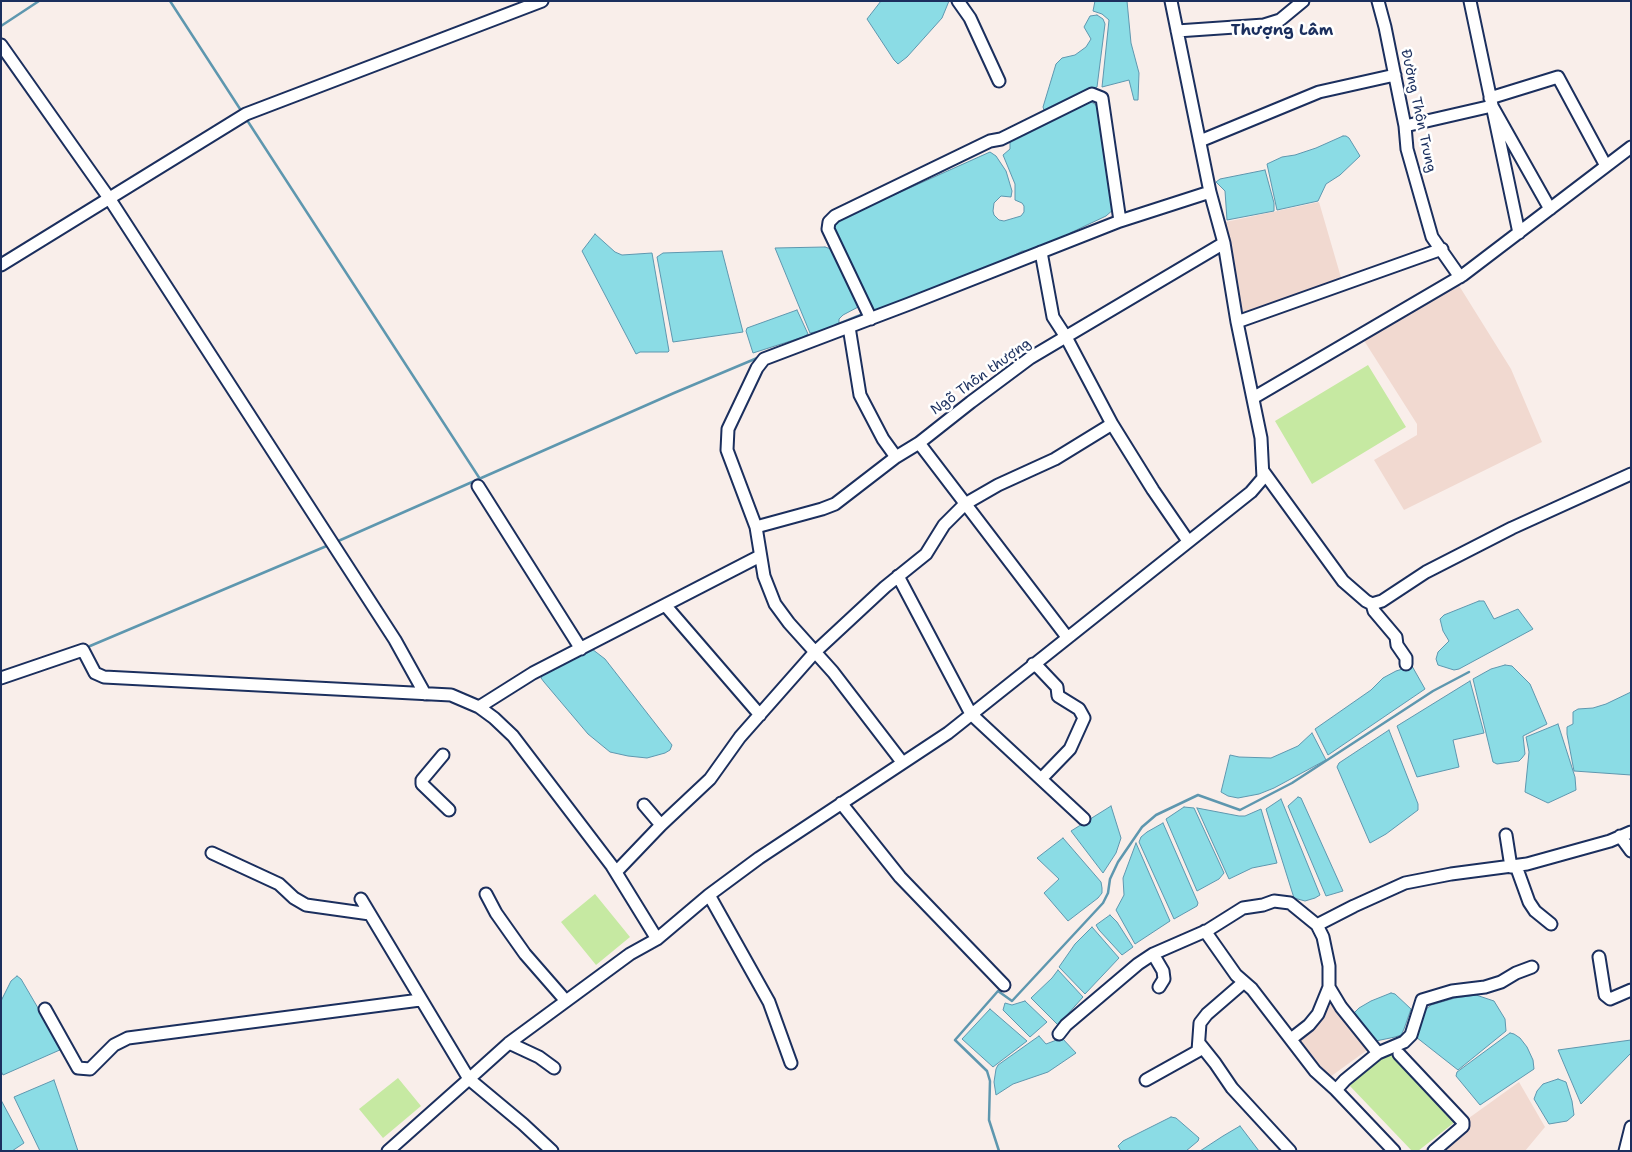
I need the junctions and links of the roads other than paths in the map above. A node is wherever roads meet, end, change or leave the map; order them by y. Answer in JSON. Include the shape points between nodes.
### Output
{"nodes":[{"id":1,"x":542,"y":1,"type":"edge"},
{"id":2,"x":958,"y":1,"type":"edge"},
{"id":3,"x":1171,"y":1,"type":"edge"},
{"id":4,"x":1303,"y":1,"type":"edge"},
{"id":5,"x":1378,"y":1,"type":"edge"},
{"id":6,"x":1470,"y":1,"type":"edge"},
{"id":7,"x":1177,"y":31,"type":"junction"},
{"id":8,"x":1,"y":45,"type":"edge"},
{"id":9,"x":1395,"y":74,"type":"junction"},
{"id":10,"x":999,"y":81,"type":"dead end"},
{"id":11,"x":1491,"y":102,"type":"junction"},
{"id":12,"x":1405,"y":126,"type":"junction"},
{"id":13,"x":1200,"y":141,"type":"junction"},
{"id":14,"x":1631,"y":147,"type":"edge"},
{"id":15,"x":1606,"y":166,"type":"junction"},
{"id":16,"x":1210,"y":192,"type":"junction"},
{"id":17,"x":109,"y":198,"type":"junction"},
{"id":18,"x":1550,"y":209,"type":"junction"},
{"id":19,"x":1120,"y":221,"type":"junction"},
{"id":20,"x":1519,"y":233,"type":"junction"},
{"id":21,"x":1224,"y":243,"type":"junction"},
{"id":22,"x":1442,"y":249,"type":"junction"},
{"id":23,"x":1041,"y":252,"type":"junction"},
{"id":24,"x":1,"y":265,"type":"edge"},
{"id":25,"x":1460,"y":277,"type":"junction"},
{"id":26,"x":871,"y":319,"type":"junction"},
{"id":27,"x":1237,"y":322,"type":"junction"},
{"id":28,"x":849,"y":327,"type":"junction"},
{"id":29,"x":1066,"y":337,"type":"junction"},
{"id":30,"x":1253,"y":398,"type":"junction"},
{"id":31,"x":1112,"y":424,"type":"junction"},
{"id":32,"x":919,"y":443,"type":"junction"},
{"id":33,"x":896,"y":457,"type":"junction"},
{"id":34,"x":1263,"y":471,"type":"junction"},
{"id":35,"x":1631,"y":474,"type":"edge"},
{"id":36,"x":478,"y":486,"type":"dead end"},
{"id":37,"x":965,"y":504,"type":"junction"},
{"id":38,"x":756,"y":527,"type":"junction"},
{"id":39,"x":1188,"y":541,"type":"junction"},
{"id":40,"x":760,"y":556,"type":"junction"},
{"id":41,"x":898,"y":576,"type":"junction"},
{"id":42,"x":1372,"y":604,"type":"junction"},
{"id":43,"x":665,"y":605,"type":"junction"},
{"id":44,"x":1067,"y":637,"type":"junction"},
{"id":45,"x":581,"y":649,"type":"junction"},
{"id":46,"x":814,"y":652,"type":"junction"},
{"id":47,"x":1033,"y":664,"type":"junction"},
{"id":48,"x":1406,"y":664,"type":"dead end"},
{"id":49,"x":1,"y":678,"type":"edge"},
{"id":50,"x":425,"y":694,"type":"junction"},
{"id":51,"x":479,"y":706,"type":"junction"},
{"id":52,"x":971,"y":714,"type":"junction"},
{"id":53,"x":760,"y":715,"type":"junction"},
{"id":54,"x":443,"y":755,"type":"dead end"},
{"id":55,"x":902,"y":762,"type":"junction"},
{"id":56,"x":1041,"y":779,"type":"junction"},
{"id":57,"x":841,"y":804,"type":"junction"},
{"id":58,"x":644,"y":805,"type":"dead end"},
{"id":59,"x":449,"y":810,"type":"dead end"},
{"id":60,"x":1084,"y":819,"type":"dead end"},
{"id":61,"x":661,"y":825,"type":"junction"},
{"id":62,"x":1626,"y":834,"type":"edge"},
{"id":63,"x":1506,"y":835,"type":"dead end"},
{"id":64,"x":1631,"y":851,"type":"edge"},
{"id":65,"x":212,"y":853,"type":"dead end"},
{"id":66,"x":1514,"y":866,"type":"junction"},
{"id":67,"x":616,"y":872,"type":"junction"},
{"id":68,"x":486,"y":894,"type":"dead end"},
{"id":69,"x":709,"y":895,"type":"junction"},
{"id":70,"x":361,"y":899,"type":"dead end"},
{"id":71,"x":370,"y":914,"type":"junction"},
{"id":72,"x":1551,"y":924,"type":"dead end"},
{"id":73,"x":1317,"y":925,"type":"junction"},
{"id":74,"x":1205,"y":931,"type":"junction"},
{"id":75,"x":657,"y":939,"type":"junction"},
{"id":76,"x":1152,"y":954,"type":"junction"},
{"id":77,"x":1599,"y":957,"type":"dead end"},
{"id":78,"x":1532,"y":967,"type":"dead end"},
{"id":79,"x":1244,"y":982,"type":"junction"},
{"id":80,"x":1004,"y":985,"type":"dead end"},
{"id":81,"x":1329,"y":987,"type":"junction"},
{"id":82,"x":1159,"y":988,"type":"dead end"},
{"id":83,"x":1631,"y":990,"type":"edge"},
{"id":84,"x":420,"y":1000,"type":"junction"},
{"id":85,"x":566,"y":1001,"type":"junction"},
{"id":86,"x":45,"y":1009,"type":"dead end"},
{"id":87,"x":1058,"y":1034,"type":"dead end"},
{"id":88,"x":1290,"y":1040,"type":"junction"},
{"id":89,"x":1199,"y":1042,"type":"junction"},
{"id":90,"x":509,"y":1043,"type":"junction"},
{"id":91,"x":1378,"y":1053,"type":"junction"},
{"id":92,"x":1399,"y":1054,"type":"dead end"},
{"id":93,"x":791,"y":1063,"type":"dead end"},
{"id":94,"x":554,"y":1068,"type":"dead end"},
{"id":95,"x":468,"y":1079,"type":"junction"},
{"id":96,"x":1146,"y":1080,"type":"dead end"},
{"id":97,"x":1336,"y":1090,"type":"junction"},
{"id":98,"x":1631,"y":1127,"type":"edge"},
{"id":99,"x":388,"y":1151,"type":"edge"},
{"id":100,"x":552,"y":1151,"type":"edge"},
{"id":101,"x":1290,"y":1151,"type":"edge"},
{"id":102,"x":1394,"y":1151,"type":"edge"},
{"id":103,"x":1434,"y":1151,"type":"edge"},
{"id":104,"x":1624,"y":1151,"type":"edge"}],
"edges":[{"from":1,"to":17,"type":"street","via":[[246,114]]},
{"from":2,"to":10,"type":"street","via":[[970,18]]},
{"from":3,"to":7,"type":"street"},
{"from":4,"to":7,"type":"street","via":[[1280,20],[1264,26]]},
{"from":5,"to":9,"type":"street","name":"Đường Thôn Trung"},
{"from":6,"to":11,"type":"street"},
{"from":7,"to":13,"type":"street"},
{"from":8,"to":17,"type":"street"},
{"from":9,"to":12,"type":"street","name":"Đường Thôn Trung"},
{"from":9,"to":13,"type":"street","via":[[1319,92]]},
{"from":11,"to":12,"type":"street"},
{"from":11,"to":15,"type":"street","via":[[1558,77]]},
{"from":11,"to":18,"type":"street"},
{"from":11,"to":20,"type":"street"},
{"from":12,"to":22,"type":"street","name":"Đường Thôn Trung","via":[[1408,149],[1432,237]]},
{"from":13,"to":16,"type":"street"},
{"from":14,"to":15,"type":"street"},
{"from":15,"to":18,"type":"street"},
{"from":16,"to":19,"type":"street"},
{"from":16,"to":21,"type":"street"},
{"from":17,"to":24,"type":"street"},
{"from":17,"to":50,"type":"street","via":[[395,640]]},
{"from":18,"to":20,"type":"street"},
{"from":19,"to":23,"type":"street"},
{"from":19,"to":26,"type":"street","via":[[1102,98],[1092,94],[835,216],[829,222],[828,229]]},
{"from":20,"to":25,"type":"street"},
{"from":21,"to":27,"type":"street"},
{"from":21,"to":29,"type":"street","name":"Ngõ Thôn thượng"},
{"from":22,"to":25,"type":"street","name":"Đường Thôn Trung"},
{"from":22,"to":27,"type":"street"},
{"from":23,"to":26,"type":"street"},
{"from":23,"to":29,"type":"street","via":[[1053,317]]},
{"from":25,"to":30,"type":"street"},
{"from":26,"to":28,"type":"street"},
{"from":27,"to":30,"type":"street"},
{"from":28,"to":33,"type":"street","via":[[860,395]]},
{"from":28,"to":38,"type":"street","via":[[764,358],[728,429],[728,450]]},
{"from":29,"to":31,"type":"street"},
{"from":29,"to":32,"type":"street","name":"Ngõ Thôn thượng","via":[[1030,358]]},
{"from":30,"to":34,"type":"street"},
{"from":31,"to":37,"type":"street","via":[[1055,459]]},
{"from":31,"to":39,"type":"street"},
{"from":32,"to":33,"type":"street","name":"Ngõ Thôn thượng"},
{"from":32,"to":37,"type":"street"},
{"from":33,"to":38,"type":"street","name":"Ngõ Thôn thượng","via":[[835,504]]},
{"from":34,"to":39,"type":"street","via":[[1264,478],[1250,492]]},
{"from":34,"to":42,"type":"street","via":[[1343,581]]},
{"from":35,"to":42,"type":"street","via":[[1512,528]]},
{"from":36,"to":45,"type":"street"},
{"from":37,"to":41,"type":"street","via":[[944,525],[926,554]]},
{"from":37,"to":44,"type":"street"},
{"from":38,"to":40,"type":"street"},
{"from":39,"to":44,"type":"street"},
{"from":40,"to":43,"type":"street"},
{"from":40,"to":46,"type":"street","via":[[775,604],[788,624]]},
{"from":41,"to":46,"type":"street"},
{"from":41,"to":52,"type":"street"},
{"from":42,"to":48,"type":"street","via":[[1396,637]]},
{"from":43,"to":45,"type":"street"},
{"from":43,"to":53,"type":"street"},
{"from":44,"to":47,"type":"street"},
{"from":45,"to":51,"type":"street"},
{"from":46,"to":53,"type":"street"},
{"from":46,"to":55,"type":"street"},
{"from":47,"to":52,"type":"street"},
{"from":47,"to":56,"type":"street","via":[[1057,687],[1058,696],[1079,708],[1084,718],[1070,749]]},
{"from":49,"to":50,"type":"street","via":[[84,650],[95,673],[104,677]]},
{"from":50,"to":51,"type":"street","via":[[451,695]]},
{"from":51,"to":67,"type":"street","via":[[513,736]]},
{"from":52,"to":55,"type":"street"},
{"from":52,"to":56,"type":"street"},
{"from":53,"to":61,"type":"street","via":[[710,779]]},
{"from":54,"to":59,"type":"street","via":[[422,784]]},
{"from":55,"to":57,"type":"street"},
{"from":56,"to":60,"type":"street"},
{"from":57,"to":69,"type":"street"},
{"from":57,"to":80,"type":"street","via":[[900,877]]},
{"from":58,"to":61,"type":"street"},
{"from":61,"to":67,"type":"street"},
{"from":62,"to":64,"type":"street"},
{"from":62,"to":66,"type":"street","via":[[1554,858]]},
{"from":63,"to":66,"type":"street"},
{"from":65,"to":71,"type":"street","via":[[279,884],[306,905]]},
{"from":66,"to":72,"type":"street","via":[[1529,902]]},
{"from":66,"to":73,"type":"street","via":[[1405,883]]},
{"from":67,"to":75,"type":"street"},
{"from":68,"to":85,"type":"street","via":[[525,954]]},
{"from":69,"to":75,"type":"street"},
{"from":69,"to":93,"type":"street","via":[[769,1002]]},
{"from":70,"to":71,"type":"street"},
{"from":71,"to":84,"type":"street"},
{"from":73,"to":74,"type":"street","via":[[1290,903],[1274,901],[1243,908]]},
{"from":73,"to":81,"type":"street","via":[[1324,937]]},
{"from":74,"to":76,"type":"street"},
{"from":74,"to":79,"type":"street"},
{"from":75,"to":85,"type":"street","via":[[630,954]]},
{"from":76,"to":82,"type":"street","via":[[1163,971],[1164,979]]},
{"from":76,"to":87,"type":"street"},
{"from":77,"to":83,"type":"street","via":[[1605,995],[1610,999]]},
{"from":78,"to":91,"type":"street","via":[[1485,987],[1452,991],[1422,1000],[1411,1035],[1404,1042]]},
{"from":79,"to":88,"type":"street"},
{"from":79,"to":89,"type":"street","via":[[1200,1023]]},
{"from":81,"to":88,"type":"street","via":[[1318,1014]]},
{"from":81,"to":91,"type":"street"},
{"from":84,"to":86,"type":"street","via":[[128,1038],[114,1045],[90,1069],[78,1068]]},
{"from":84,"to":95,"type":"street"},
{"from":85,"to":90,"type":"street"},
{"from":88,"to":97,"type":"street","via":[[1315,1071]]},
{"from":89,"to":96,"type":"street","via":[[1198,1051]]},
{"from":89,"to":101,"type":"street","via":[[1232,1088]]},
{"from":90,"to":94,"type":"street"},
{"from":90,"to":95,"type":"street"},
{"from":91,"to":97,"type":"street"},
{"from":92,"to":103,"type":"street","via":[[1463,1122],[1463,1126]]},
{"from":95,"to":99,"type":"street"},
{"from":95,"to":100,"type":"street"},
{"from":97,"to":102,"type":"street"},
{"from":98,"to":104,"type":"street"}]}
